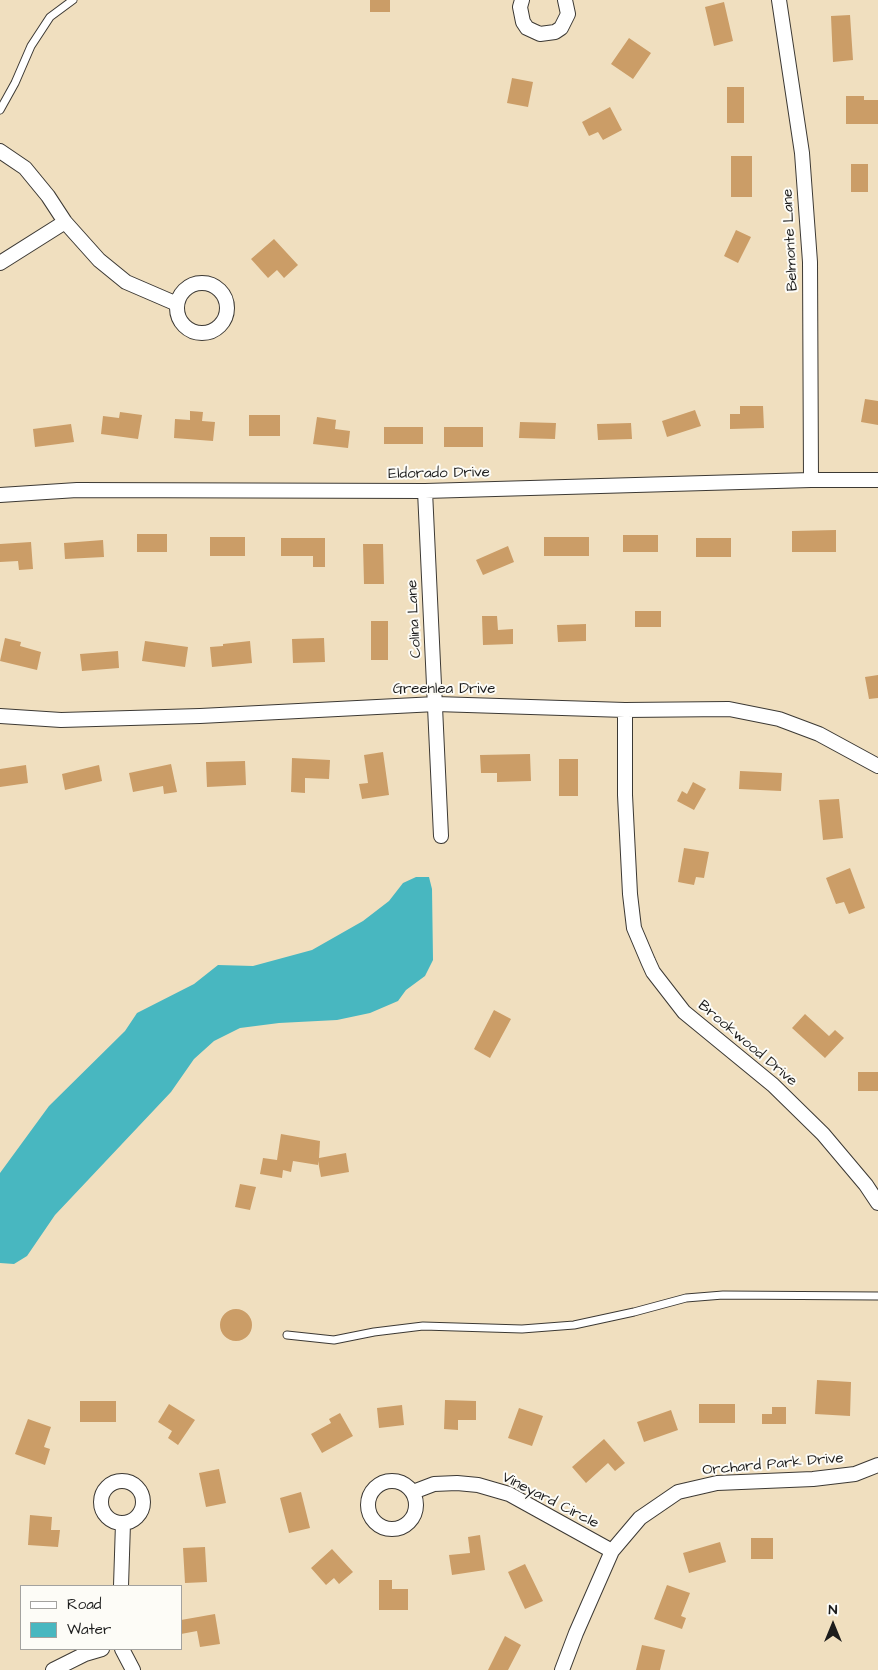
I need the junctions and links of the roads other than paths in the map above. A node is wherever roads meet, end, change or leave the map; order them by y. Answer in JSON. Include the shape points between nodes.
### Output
{"nodes":[{"id":1,"x":73,"y":0,"type":"edge"},
{"id":2,"x":522,"y":0,"type":"edge"},
{"id":3,"x":565,"y":0,"type":"edge"},
{"id":4,"x":779,"y":0,"type":"edge"},
{"id":5,"x":0,"y":110,"type":"edge"},
{"id":6,"x":0,"y":151,"type":"edge"},
{"id":7,"x":65,"y":222,"type":"junction"},
{"id":8,"x":0,"y":263,"type":"edge"},
{"id":9,"x":177,"y":304,"type":"dead end"},
{"id":10,"x":811,"y":480,"type":"junction"},
{"id":11,"x":878,"y":480,"type":"edge"},
{"id":12,"x":425,"y":491,"type":"junction"},
{"id":13,"x":0,"y":494,"type":"edge"},
{"id":14,"x":436,"y":704,"type":"junction"},
{"id":15,"x":625,"y":710,"type":"junction"},
{"id":16,"x":0,"y":716,"type":"edge"},
{"id":17,"x":878,"y":766,"type":"edge"},
{"id":18,"x":441,"y":836,"type":"dead end"},
{"id":19,"x":878,"y":1203,"type":"edge"},
{"id":20,"x":878,"y":1296,"type":"edge"},
{"id":21,"x":287,"y":1335,"type":"dead end"},
{"id":22,"x":878,"y":1465,"type":"edge"},
{"id":23,"x":413,"y":1492,"type":"dead end"},
{"id":24,"x":123,"y":1523,"type":"dead end"},
{"id":25,"x":612,"y":1551,"type":"junction"},
{"id":26,"x":121,"y":1585,"type":"edge"},
{"id":27,"x":99,"y":1650,"type":"edge"},
{"id":28,"x":123,"y":1650,"type":"edge"},
{"id":29,"x":53,"y":1670,"type":"edge"},
{"id":30,"x":133,"y":1670,"type":"edge"},
{"id":31,"x":562,"y":1670,"type":"edge"}],
"edges":[{"from":1,"to":5,"type":"lane","via":[[50,18],[36,39]]},
{"from":2,"to":3,"type":"street","via":[[522,22],[540,34],[561,28],[568,14]]},
{"from":4,"to":10,"type":"street","name":"Belmonte Lane","via":[[802,153],[810,262]]},
{"from":6,"to":7,"type":"street","via":[[25,168]]},
{"from":7,"to":8,"type":"street"},
{"from":7,"to":9,"type":"street","via":[[99,260],[126,282]]},
{"from":10,"to":11,"type":"street","name":"Eldorado Drive"},
{"from":10,"to":12,"type":"street","name":"Eldorado Drive"},
{"from":12,"to":13,"type":"street","name":"Eldorado Drive","via":[[77,490]]},
{"from":12,"to":14,"type":"street","name":"Colina Lane"},
{"from":14,"to":15,"type":"street","name":"Greenlea Drive"},
{"from":14,"to":16,"type":"street","name":"Greenlea Drive","via":[[61,720]]},
{"from":14,"to":18,"type":"street","name":"Colina Lane"},
{"from":15,"to":17,"type":"street","name":"Greenlea Drive","via":[[730,709],[779,719],[819,734]]},
{"from":15,"to":19,"type":"street","name":"Brookwood Drive","via":[[630,894],[634,928],[648,961],[684,1012],[773,1085],[817,1128]]},
{"from":20,"to":21,"type":"lane","via":[[723,1295],[686,1298],[574,1325],[522,1329],[423,1326],[334,1340]]},
{"from":22,"to":25,"type":"street","name":"Orchard Park Drive","via":[[855,1474],[717,1483],[678,1492],[640,1518]]},
{"from":23,"to":25,"type":"street","name":"Vineyard Circle","via":[[434,1484],[457,1482],[478,1485],[508,1494]]},
{"from":24,"to":26,"type":"street"},
{"from":25,"to":31,"type":"street","name":"Orchard Park Drive"},
{"from":27,"to":29,"type":"street"},
{"from":28,"to":30,"type":"street"}]}
